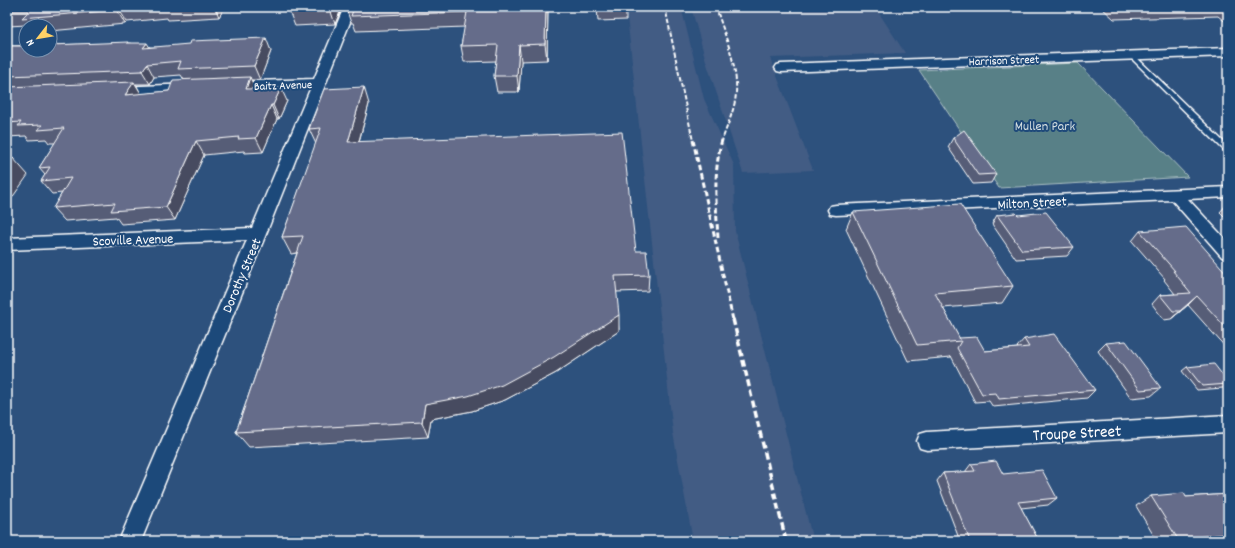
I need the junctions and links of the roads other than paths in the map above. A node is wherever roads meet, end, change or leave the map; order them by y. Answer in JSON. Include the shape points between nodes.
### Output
{"nodes":[{"id":1,"x":350,"y":7,"type":"edge"},
{"id":2,"x":1228,"y":52,"type":"edge"},
{"id":3,"x":1131,"y":56,"type":"junction"},
{"id":4,"x":780,"y":68,"type":"dead end"},
{"id":5,"x":319,"y":83,"type":"junction"},
{"id":6,"x":202,"y":87,"type":"edge"},
{"id":7,"x":217,"y":87,"type":"edge"},
{"id":8,"x":99,"y":92,"type":"edge"},
{"id":9,"x":1228,"y":150,"type":"edge"},
{"id":10,"x":1228,"y":192,"type":"edge"},
{"id":11,"x":1176,"y":195,"type":"junction"},
{"id":12,"x":836,"y":210,"type":"dead end"},
{"id":13,"x":258,"y":234,"type":"junction"},
{"id":14,"x":7,"y":244,"type":"edge"},
{"id":15,"x":1228,"y":253,"type":"edge"},
{"id":16,"x":1228,"y":424,"type":"edge"},
{"id":17,"x":927,"y":440,"type":"dead end"},
{"id":18,"x":130,"y":541,"type":"edge"}],
"edges":[{"from":1,"to":5,"type":"street","name":"Dorothy Street"},
{"from":2,"to":3,"type":"street","name":"Harrison Street"},
{"from":3,"to":4,"type":"street","name":"Harrison Street"},
{"from":3,"to":9,"type":"lane"},
{"from":5,"to":7,"type":"street","name":"Baitz Avenue"},
{"from":5,"to":13,"type":"street","name":"Dorothy Street"},
{"from":6,"to":8,"type":"street"},
{"from":10,"to":11,"type":"street","name":"Milton Street"},
{"from":11,"to":12,"type":"street","name":"Milton Street"},
{"from":11,"to":15,"type":"street"},
{"from":13,"to":14,"type":"street","name":"Scoville Avenue"},
{"from":13,"to":18,"type":"street","name":"Dorothy Street"},
{"from":16,"to":17,"type":"street","name":"Troupe Street"}]}
